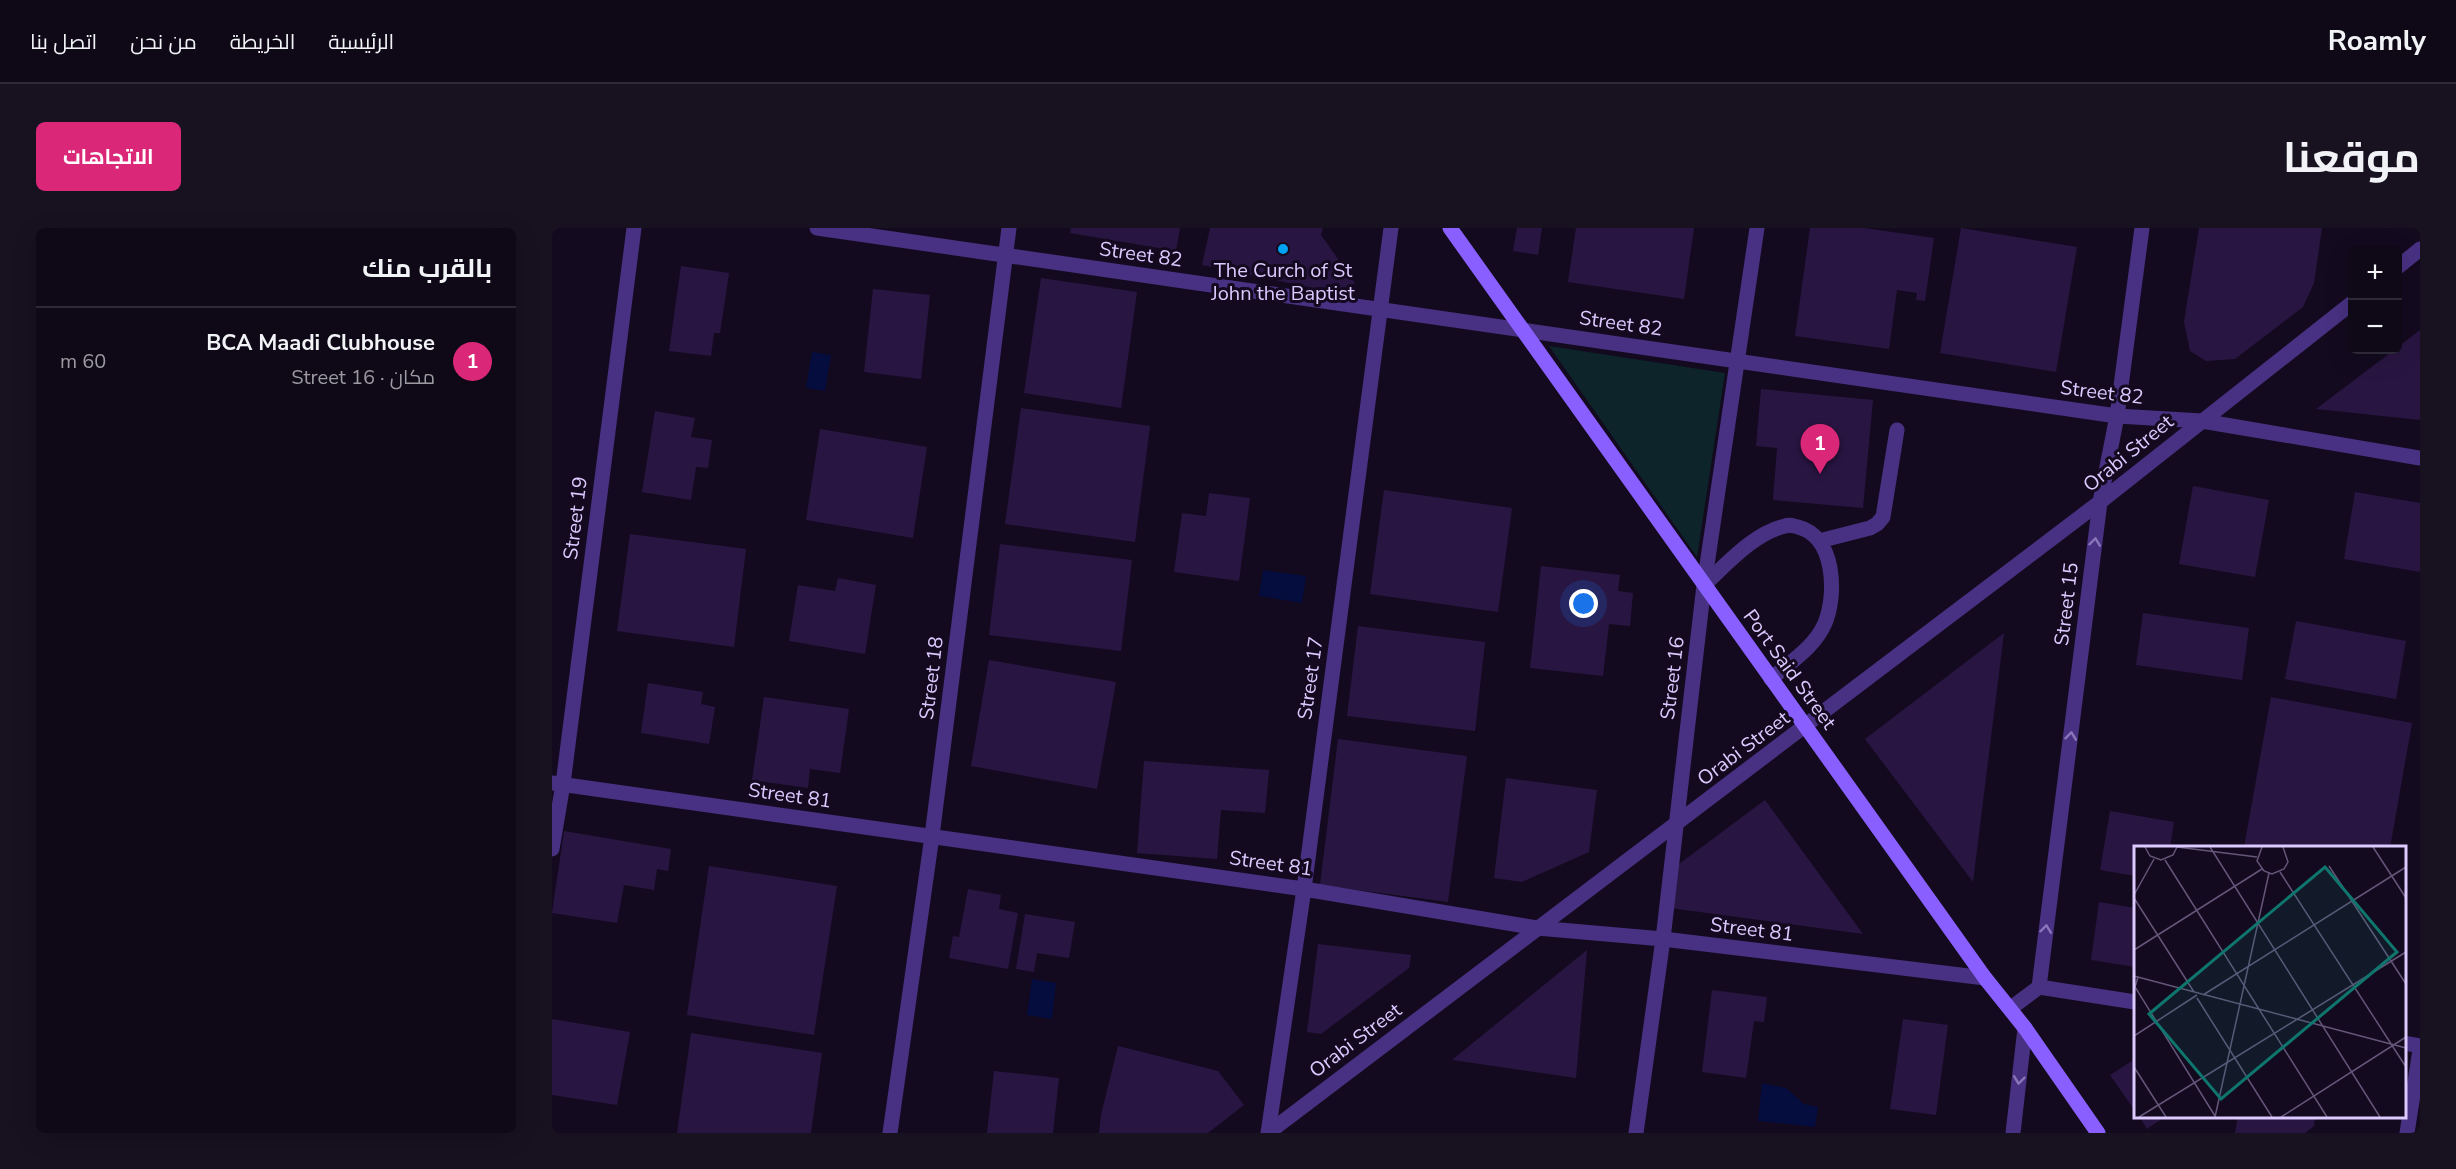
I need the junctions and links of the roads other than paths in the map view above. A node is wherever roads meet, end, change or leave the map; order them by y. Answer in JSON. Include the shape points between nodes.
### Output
{"nodes":[{"id":1,"x":634,"y":228,"type":"edge"},
{"id":2,"x":817,"y":228,"type":"edge"},
{"id":3,"x":1009,"y":228,"type":"edge"},
{"id":4,"x":1391,"y":228,"type":"edge"},
{"id":5,"x":1450,"y":228,"type":"edge"},
{"id":6,"x":1757,"y":228,"type":"edge"},
{"id":7,"x":2142,"y":228,"type":"edge"},
{"id":8,"x":2420,"y":249,"type":"edge"},
{"id":9,"x":1006,"y":255,"type":"junction"},
{"id":10,"x":2402,"y":263,"type":"edge"},
{"id":11,"x":2348,"y":306,"type":"edge"},
{"id":12,"x":1380,"y":310,"type":"junction"},
{"id":13,"x":1524,"y":331,"type":"junction"},
{"id":14,"x":1738,"y":361,"type":"junction"},
{"id":15,"x":2117,"y":416,"type":"junction"},
{"id":16,"x":2202,"y":421,"type":"junction"},
{"id":17,"x":1897,"y":430,"type":"dead end"},
{"id":18,"x":2420,"y":458,"type":"edge"},
{"id":19,"x":2100,"y":502,"type":"junction"},
{"id":20,"x":1819,"y":541,"type":"junction"},
{"id":21,"x":1704,"y":585,"type":"junction"},
{"id":22,"x":1771,"y":679,"type":"junction"},
{"id":23,"x":1805,"y":727,"type":"junction"},
{"id":24,"x":557,"y":783,"type":"edge"},
{"id":25,"x":1676,"y":825,"type":"junction"},
{"id":26,"x":932,"y":836,"type":"junction"},
{"id":27,"x":552,"y":849,"type":"edge"},
{"id":28,"x":1304,"y":889,"type":"junction"},
{"id":29,"x":1537,"y":927,"type":"junction"},
{"id":30,"x":1663,"y":939,"type":"junction"},
{"id":31,"x":1985,"y":978,"type":"junction"},
{"id":32,"x":2038,"y":987,"type":"junction"},
{"id":33,"x":2134,"y":1002,"type":"edge"},
{"id":34,"x":2011,"y":1008,"type":"junction"},
{"id":35,"x":2025,"y":1028,"type":"junction"},
{"id":36,"x":2405,"y":1044,"type":"edge"},
{"id":37,"x":2420,"y":1048,"type":"edge"},
{"id":38,"x":891,"y":1133,"type":"edge"},
{"id":39,"x":1268,"y":1133,"type":"edge"},
{"id":40,"x":1636,"y":1133,"type":"edge"},
{"id":41,"x":2013,"y":1133,"type":"edge"},
{"id":42,"x":2098,"y":1133,"type":"edge"},
{"id":43,"x":2407,"y":1133,"type":"edge"}],
"edges":[{"from":1,"to":24,"type":"street","name":"Street 19"},
{"from":2,"to":9,"type":"street","name":"Street 82"},
{"from":3,"to":9,"type":"street","name":"Street 18"},
{"from":4,"to":12,"type":"street","name":"Street 17"},
{"from":5,"to":13,"type":"main road","name":"Port Said Street"},
{"from":6,"to":14,"type":"street","name":"Street 16"},
{"from":7,"to":15,"type":"street","name":"Street 15"},
{"from":8,"to":10,"type":"street"},
{"from":9,"to":12,"type":"street","name":"Street 82"},
{"from":9,"to":26,"type":"street","name":"Street 18"},
{"from":11,"to":16,"type":"street","name":"Orabi Street"},
{"from":12,"to":13,"type":"street","name":"Street 82"},
{"from":12,"to":28,"type":"street","name":"Street 17"},
{"from":13,"to":14,"type":"street","name":"Street 82"},
{"from":13,"to":21,"type":"main road","name":"Port Said Street"},
{"from":14,"to":15,"type":"street","name":"Street 82"},
{"from":14,"to":21,"type":"street","name":"Street 16"},
{"from":15,"to":16,"type":"street","name":"Street 82"},
{"from":15,"to":19,"type":"street","name":"Street 15"},
{"from":16,"to":18,"type":"street","name":"Street 82"},
{"from":16,"to":19,"type":"street","name":"Orabi Street"},
{"from":17,"to":20,"type":"street","via":[[1883,518],[1870,528]]},
{"from":19,"to":23,"type":"street","name":"Orabi Street"},
{"from":32,"to":19,"type":"street","name":"Street 15","one_way":true},
{"from":20,"to":21,"type":"street","via":[[1805,529],[1788,525],[1771,530]]},
{"from":20,"to":22,"type":"street","via":[[1832,582],[1825,623],[1814,642]]},
{"from":21,"to":22,"type":"main road","name":"Port Said Street"},
{"from":21,"to":25,"type":"street","name":"Street 16"},
{"from":22,"to":23,"type":"main road","name":"Port Said Street"},
{"from":23,"to":25,"type":"street","name":"Orabi Street"},
{"from":23,"to":31,"type":"main road","name":"Port Said Street"},
{"from":24,"to":26,"type":"street","name":"Street 81"},
{"from":24,"to":27,"type":"street","name":"Street 19"},
{"from":25,"to":29,"type":"street","name":"Orabi Street"},
{"from":25,"to":30,"type":"street","name":"Street 16"},
{"from":26,"to":28,"type":"street","name":"Street 81"},
{"from":26,"to":38,"type":"street","name":"Street 18"},
{"from":28,"to":29,"type":"street","name":"Street 81"},
{"from":28,"to":39,"type":"street","name":"Street 17"},
{"from":29,"to":30,"type":"street","name":"Street 81"},
{"from":29,"to":39,"type":"street","name":"Orabi Street"},
{"from":30,"to":31,"type":"street","name":"Street 81"},
{"from":30,"to":40,"type":"street","name":"Street 16"},
{"from":31,"to":34,"type":"main road","name":"Port Said Street"},
{"from":32,"to":33,"type":"street"},
{"from":32,"to":34,"type":"street"},
{"from":34,"to":35,"type":"main road","name":"Port Said Street"},
{"from":35,"to":41,"type":"street","one_way":true},
{"from":35,"to":42,"type":"main road","name":"Port Said Street"},
{"from":36,"to":37,"type":"street"},
{"from":37,"to":43,"type":"street"}]}
